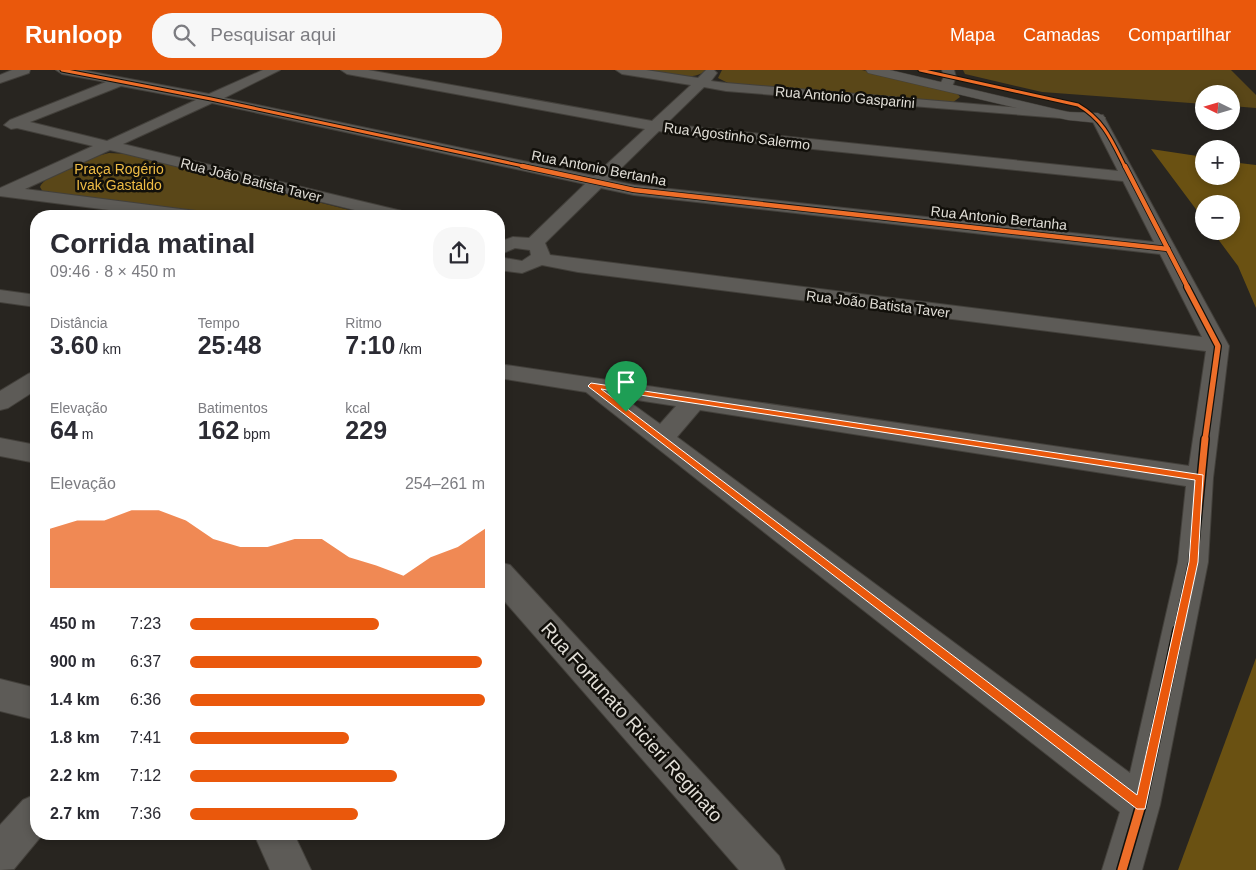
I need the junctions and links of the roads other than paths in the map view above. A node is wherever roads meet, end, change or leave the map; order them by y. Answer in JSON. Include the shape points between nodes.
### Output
{"nodes":[{"id":1,"x":24,"y":70,"type":"edge"},
{"id":2,"x":62,"y":70,"type":"edge"},
{"id":3,"x":274,"y":70,"type":"edge"},
{"id":4,"x":347,"y":70,"type":"edge"},
{"id":5,"x":622,"y":70,"type":"edge"},
{"id":6,"x":714,"y":70,"type":"edge"},
{"id":7,"x":873,"y":70,"type":"edge"},
{"id":8,"x":920,"y":70,"type":"edge"},
{"id":9,"x":143,"y":73,"type":"dead end"},
{"id":10,"x":0,"y":78,"type":"edge"},
{"id":11,"x":948,"y":78,"type":"edge"},
{"id":12,"x":121,"y":81,"type":"junction"},
{"id":13,"x":701,"y":83,"type":"junction"},
{"id":14,"x":211,"y":99,"type":"junction"},
{"id":15,"x":1068,"y":116,"type":"junction"},
{"id":16,"x":1098,"y":118,"type":"junction"},
{"id":17,"x":7,"y":126,"type":"edge"},
{"id":18,"x":655,"y":127,"type":"junction"},
{"id":19,"x":107,"y":146,"type":"junction"},
{"id":20,"x":1130,"y":178,"type":"junction"},
{"id":21,"x":597,"y":182,"type":"junction"},
{"id":22,"x":3,"y":192,"type":"edge"},
{"id":23,"x":148,"y":210,"type":"edge"},
{"id":24,"x":375,"y":210,"type":"edge"},
{"id":25,"x":505,"y":244,"type":"edge"},
{"id":26,"x":1168,"y":249,"type":"junction"},
{"id":27,"x":536,"y":252,"type":"junction"},
{"id":28,"x":506,"y":265,"type":"edge"},
{"id":29,"x":0,"y":296,"type":"edge"},
{"id":30,"x":30,"y":300,"type":"edge"},
{"id":31,"x":1218,"y":346,"type":"junction"},
{"id":32,"x":505,"y":373,"type":"edge"},
{"id":33,"x":30,"y":383,"type":"edge"},
{"id":34,"x":591,"y":386,"type":"junction"},
{"id":35,"x":694,"y":401,"type":"junction"},
{"id":36,"x":0,"y":402,"type":"edge"},
{"id":37,"x":662,"y":438,"type":"junction"},
{"id":38,"x":0,"y":447,"type":"edge"},
{"id":39,"x":30,"y":453,"type":"edge"},
{"id":40,"x":1200,"y":478,"type":"junction"},
{"id":41,"x":505,"y":581,"type":"edge"},
{"id":42,"x":0,"y":695,"type":"edge"},
{"id":43,"x":30,"y":702,"type":"edge"},
{"id":44,"x":1141,"y":805,"type":"junction"},
{"id":45,"x":30,"y":820,"type":"edge"},
{"id":46,"x":276,"y":840,"type":"edge"},
{"id":47,"x":0,"y":855,"type":"edge"},
{"id":48,"x":291,"y":870,"type":"edge"},
{"id":49,"x":765,"y":870,"type":"edge"},
{"id":50,"x":1122,"y":870,"type":"edge"}],
"edges":[{"from":1,"to":10,"type":"street"},
{"from":2,"to":12,"type":"street","name":"Rua Antonio Bertanha"},
{"from":3,"to":14,"type":"street"},
{"from":4,"to":18,"type":"street","name":"Rua Agostinho Salermo"},
{"from":5,"to":13,"type":"street","name":"Rua Antonio Gasparini"},
{"from":6,"to":13,"type":"street"},
{"from":7,"to":11,"type":"street"},
{"from":8,"to":11,"type":"street"},
{"from":9,"to":12,"type":"street"},
{"from":11,"to":15,"type":"street"},
{"from":11,"to":16,"type":"street","via":[[1078,105]]},
{"from":12,"to":14,"type":"street","name":"Rua Antonio Bertanha"},
{"from":12,"to":17,"type":"street"},
{"from":13,"to":15,"type":"street","name":"Rua Antonio Gasparini"},
{"from":13,"to":18,"type":"street"},
{"from":14,"to":19,"type":"street"},
{"from":14,"to":21,"type":"street","name":"Rua Antonio Bertanha"},
{"from":15,"to":16,"type":"street"},
{"from":16,"to":20,"type":"street"},
{"from":17,"to":19,"type":"street","name":"Rua João Batista Taver"},
{"from":18,"to":20,"type":"street","name":"Rua Agostinho Salermo"},
{"from":18,"to":21,"type":"street"},
{"from":19,"to":22,"type":"street"},
{"from":19,"to":24,"type":"street","name":"Rua João Batista Taver"},
{"from":20,"to":26,"type":"street"},
{"from":21,"to":26,"type":"street","name":"Rua Antonio Bertanha","via":[[634,190]]},
{"from":21,"to":27,"type":"street"},
{"from":22,"to":23,"type":"street"},
{"from":25,"to":27,"type":"street","name":"Rua João Batista Taver"},
{"from":26,"to":31,"type":"street"},
{"from":27,"to":28,"type":"street","via":[[528,265]]},
{"from":27,"to":31,"type":"street","name":"Rua João Batista Taver","via":[[578,266]]},
{"from":29,"to":30,"type":"street"},
{"from":31,"to":40,"type":"street"},
{"from":32,"to":34,"type":"street"},
{"from":33,"to":36,"type":"street"},
{"from":34,"to":35,"type":"street"},
{"from":34,"to":37,"type":"street"},
{"from":35,"to":37,"type":"street"},
{"from":35,"to":40,"type":"street"},
{"from":37,"to":44,"type":"street"},
{"from":38,"to":39,"type":"street"},
{"from":40,"to":44,"type":"street","via":[[1193,562]]},
{"from":41,"to":49,"type":"street","name":"Rua Fortunato Ricieri Reginato"},
{"from":42,"to":43,"type":"street"},
{"from":44,"to":50,"type":"street"},
{"from":45,"to":47,"type":"street"},
{"from":46,"to":48,"type":"street"}]}
